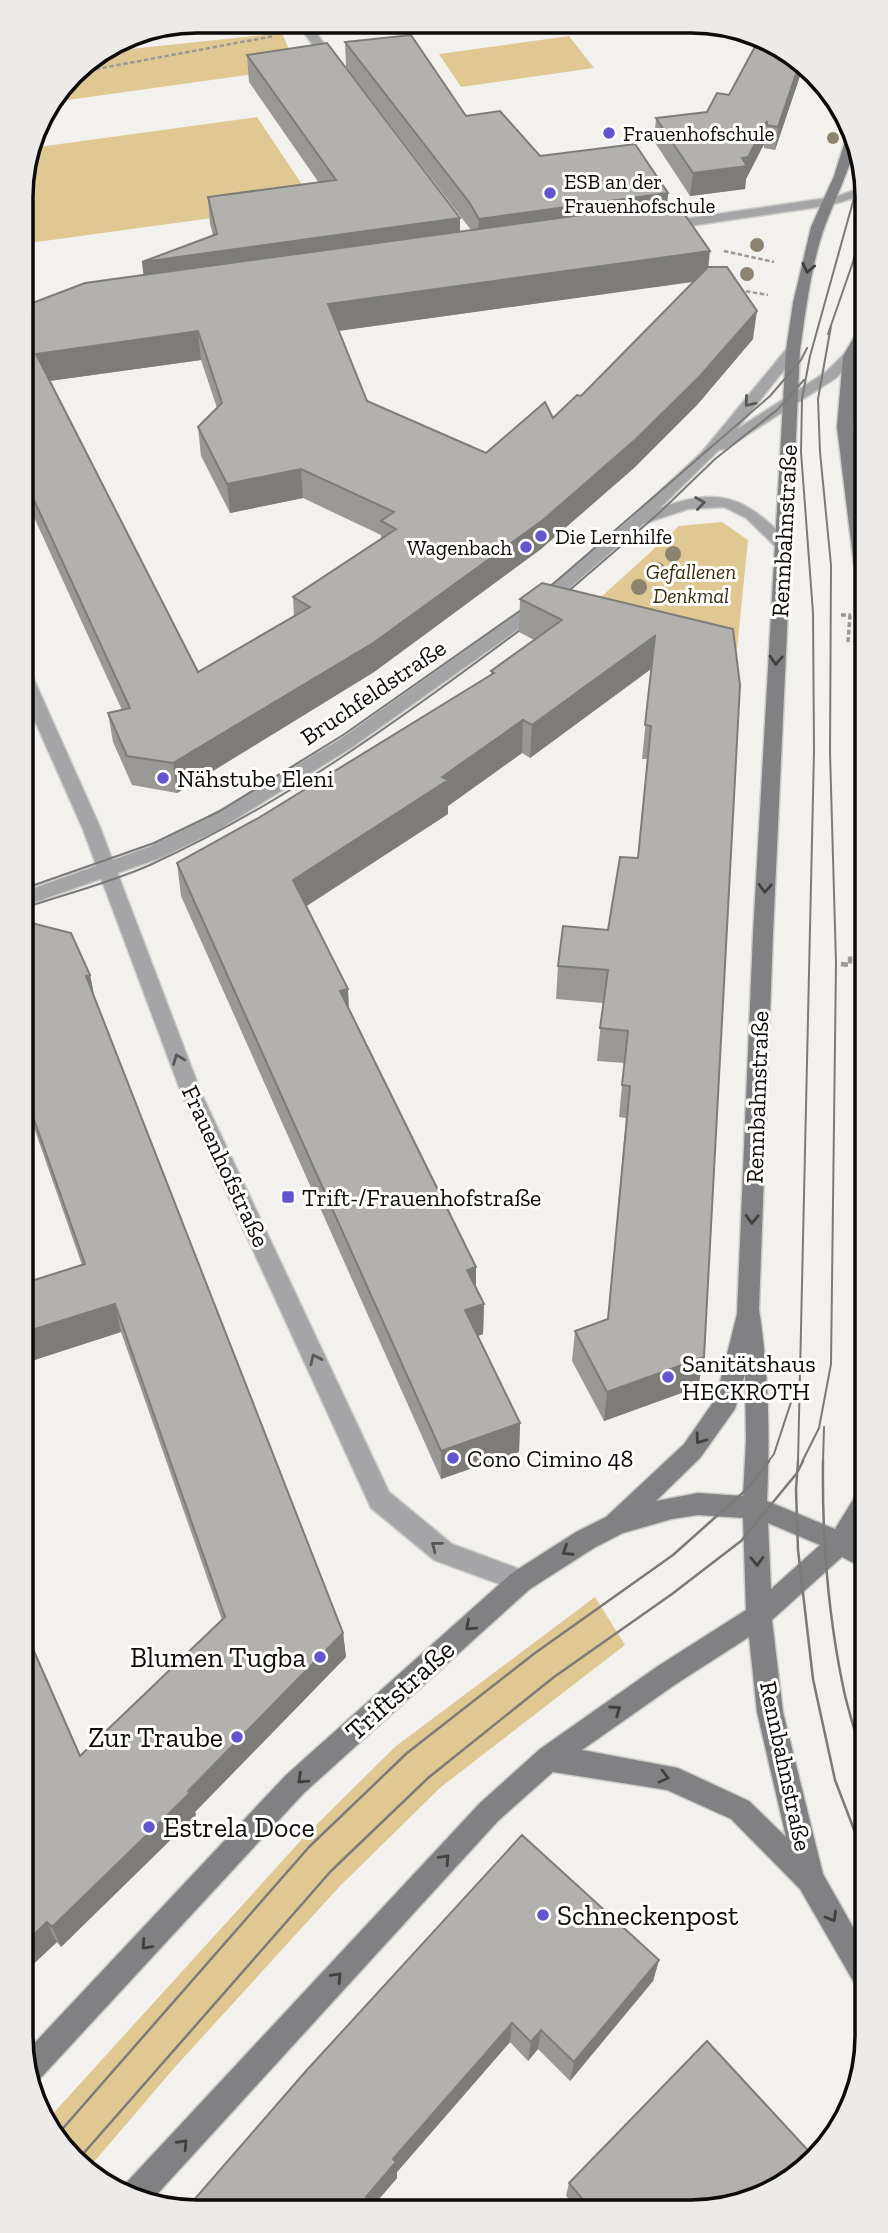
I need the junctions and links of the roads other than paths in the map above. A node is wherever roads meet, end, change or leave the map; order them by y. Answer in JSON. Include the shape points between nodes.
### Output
{"nodes":[{"id":1,"x":310,"y":33,"type":"edge"},
{"id":2,"x":341,"y":73,"type":"edge"},
{"id":3,"x":848,"y":152,"type":"edge"},
{"id":4,"x":855,"y":194,"type":"edge"},
{"id":5,"x":855,"y":201,"type":"edge"},
{"id":6,"x":827,"y":202,"type":"junction"},
{"id":7,"x":648,"y":228,"type":"edge"},
{"id":8,"x":855,"y":347,"type":"edge"},
{"id":9,"x":793,"y":349,"type":"junction"},
{"id":10,"x":850,"y":356,"type":"junction"},
{"id":11,"x":791,"y":401,"type":"junction"},
{"id":12,"x":707,"y":455,"type":"junction"},
{"id":13,"x":855,"y":507,"type":"edge"},
{"id":14,"x":635,"y":523,"type":"junction"},
{"id":15,"x":783,"y":545,"type":"junction"},
{"id":16,"x":34,"y":698,"type":"edge"},
{"id":17,"x":107,"y":870,"type":"junction"},
{"id":18,"x":34,"y":895,"type":"edge"},
{"id":19,"x":748,"y":1309,"type":"junction"},
{"id":20,"x":755,"y":1507,"type":"junction"},
{"id":21,"x":854,"y":1520,"type":"edge"},
{"id":22,"x":615,"y":1525,"type":"junction"},
{"id":23,"x":840,"y":1543,"type":"junction"},
{"id":24,"x":854,"y":1552,"type":"edge"},
{"id":25,"x":521,"y":1581,"type":"junction"},
{"id":26,"x":759,"y":1616,"type":"junction"},
{"id":27,"x":549,"y":1758,"type":"junction"},
{"id":28,"x":810,"y":1879,"type":"junction"},
{"id":29,"x":854,"y":1955,"type":"edge"},
{"id":30,"x":36,"y":2062,"type":"edge"},
{"id":31,"x":141,"y":2189,"type":"edge"}],
"edges":[{"from":1,"to":2,"type":"street"},
{"from":3,"to":6,"type":"main road","name":"Rennbahnstraße"},
{"from":4,"to":6,"type":"street"},
{"from":5,"to":6,"type":"street"},
{"from":6,"to":7,"type":"street"},
{"from":6,"to":9,"type":"main road","name":"Rennbahnstraße","one_way":true,"via":[[817,227]]},
{"from":8,"to":10,"type":"main road"},
{"from":9,"to":11,"type":"main road","name":"Rennbahnstraße"},
{"from":9,"to":12,"type":"street","name":"Bruchfeldstraße","one_way":true},
{"from":10,"to":11,"type":"street","name":"Bruchfeldstraße","via":[[831,375]]},
{"from":10,"to":13,"type":"main road","via":[[845,427]]},
{"from":11,"to":12,"type":"street","name":"Bruchfeldstraße"},
{"from":11,"to":15,"type":"main road","name":"Rennbahnstraße"},
{"from":12,"to":14,"type":"street","name":"Bruchfeldstraße"},
{"from":14,"to":15,"type":"street","one_way":true,"via":[[699,501],[725,502],[751,513]]},
{"from":14,"to":17,"type":"street","name":"Bruchfeldstraße","via":[[531,612],[345,744],[211,825]]},
{"from":15,"to":19,"type":"main road","name":"Rennbahnstraße","one_way":true},
{"from":16,"to":17,"type":"street","name":"Frauenhofstraße"},
{"from":17,"to":18,"type":"street","name":"Bruchfeldstraße"},
{"from":25,"to":17,"type":"street","name":"Frauenhofstraße","one_way":true,"via":[[443,1552],[380,1500],[192,1095]]},
{"from":19,"to":20,"type":"main road","name":"Rennbahnstraße","via":[[756,1363]]},
{"from":19,"to":22,"type":"main road","name":"Triftstraße","one_way":true,"via":[[727,1402],[692,1451]]},
{"from":20,"to":22,"type":"main road","via":[[674,1507]]},
{"from":20,"to":23,"type":"main road"},
{"from":20,"to":26,"type":"main road","name":"Rennbahnstraße","one_way":true},
{"from":21,"to":23,"type":"main road"},
{"from":22,"to":25,"type":"main road","name":"Triftstraße","one_way":true},
{"from":23,"to":24,"type":"main road"},
{"from":23,"to":26,"type":"main road"},
{"from":25,"to":30,"type":"main road","name":"Triftstraße","one_way":true,"via":[[295,1784]]},
{"from":27,"to":26,"type":"main road","one_way":true},
{"from":26,"to":28,"type":"main road","name":"Rennbahnstraße","via":[[770,1712]]},
{"from":27,"to":28,"type":"main road","one_way":true,"via":[[669,1777],[717,1799],[740,1810]]},
{"from":31,"to":27,"type":"main road","one_way":true,"via":[[480,1821]]},
{"from":28,"to":29,"type":"main road","name":"Rennbahnstraße","one_way":true}]}
